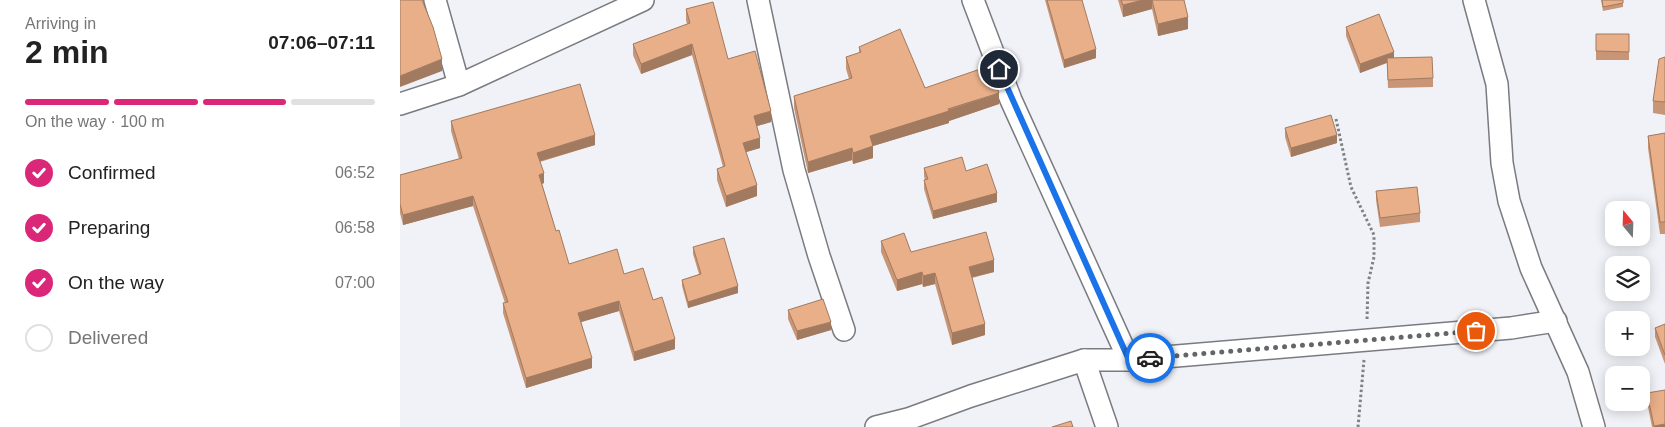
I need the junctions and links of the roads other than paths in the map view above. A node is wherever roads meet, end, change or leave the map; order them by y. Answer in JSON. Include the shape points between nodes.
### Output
{"nodes":[{"id":1,"x":436,"y":0,"type":"edge"},
{"id":2,"x":643,"y":0,"type":"edge"},
{"id":3,"x":758,"y":0,"type":"edge"},
{"id":4,"x":973,"y":0,"type":"edge"},
{"id":5,"x":1474,"y":0,"type":"edge"},
{"id":6,"x":459,"y":85,"type":"junction"},
{"id":7,"x":400,"y":104,"type":"edge"},
{"id":8,"x":1556,"y":321,"type":"junction"},
{"id":9,"x":844,"y":330,"type":"dead end"},
{"id":10,"x":1084,"y":360,"type":"junction"},
{"id":11,"x":1129,"y":360,"type":"junction"},
{"id":12,"x":876,"y":427,"type":"edge"},
{"id":13,"x":1107,"y":427,"type":"edge"},
{"id":14,"x":1594,"y":427,"type":"edge"}],
"edges":[{"from":1,"to":6,"type":"street"},
{"from":2,"to":6,"type":"street"},
{"from":3,"to":9,"type":"street","via":[[794,170]]},
{"from":4,"to":11,"type":"street","via":[[1011,100]]},
{"from":5,"to":8,"type":"street","via":[[1497,84],[1502,163],[1509,201],[1531,268]]},
{"from":6,"to":7,"type":"street"},
{"from":8,"to":11,"type":"street","via":[[1511,328]]},
{"from":8,"to":14,"type":"street","via":[[1578,372]]},
{"from":10,"to":11,"type":"street"},
{"from":10,"to":12,"type":"street"},
{"from":10,"to":13,"type":"street"}]}
